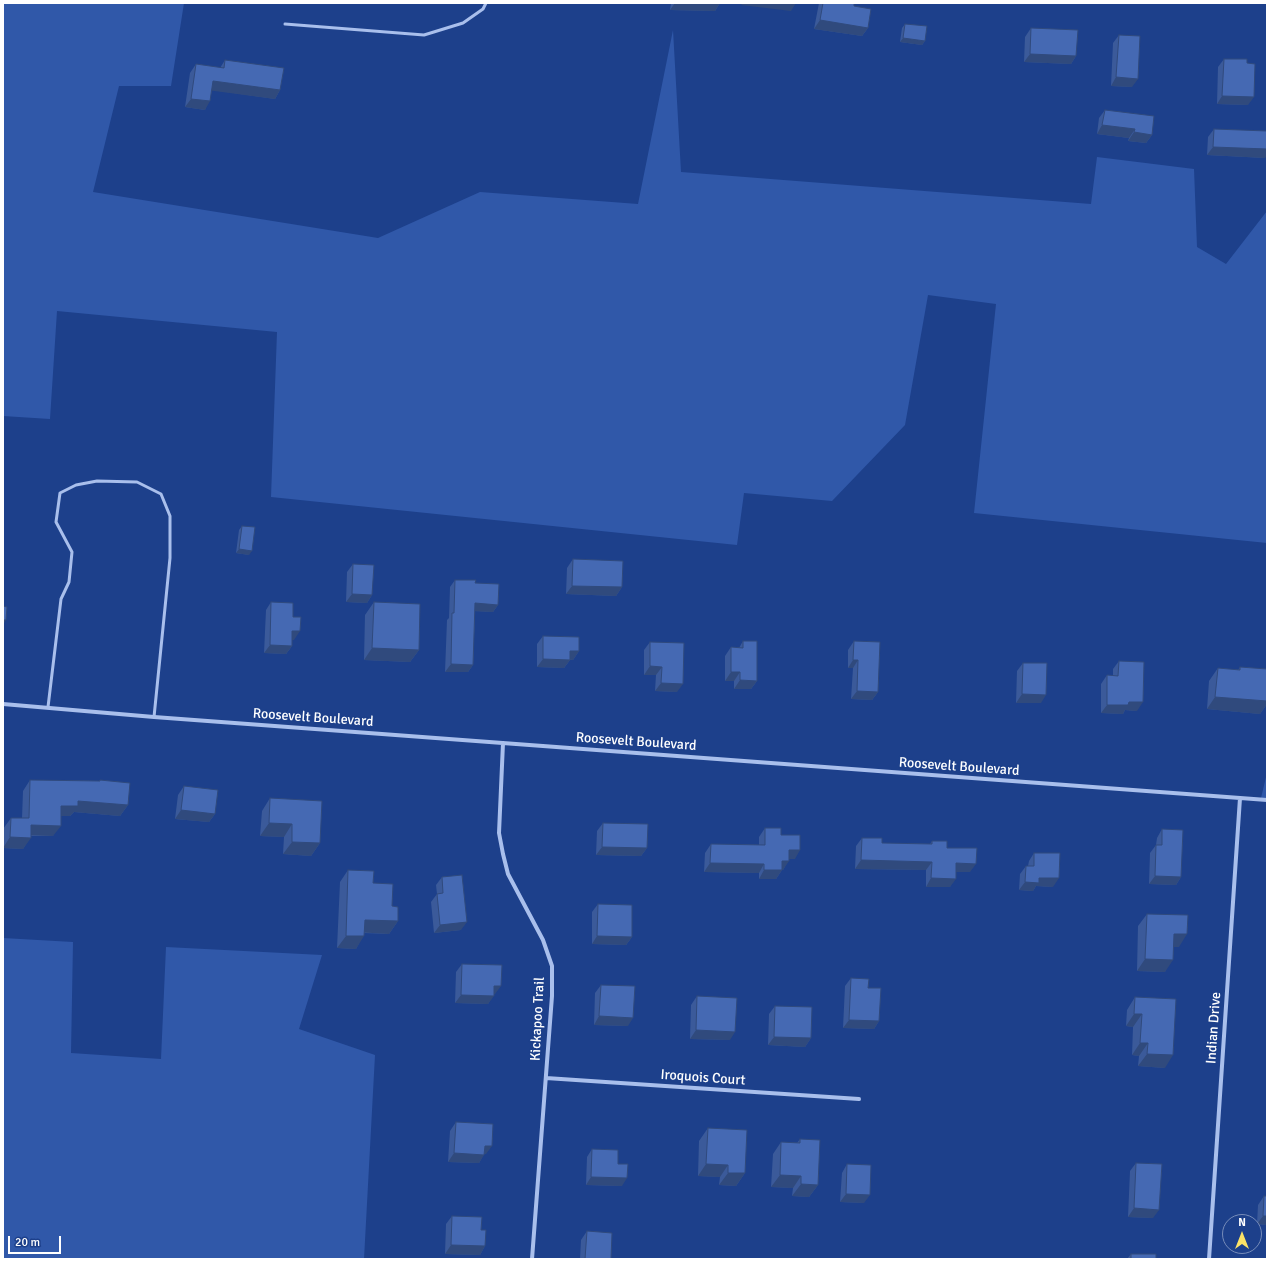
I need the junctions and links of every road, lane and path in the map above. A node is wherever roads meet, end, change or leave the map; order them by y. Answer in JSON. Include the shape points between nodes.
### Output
{"nodes":[{"id":1,"x":486,"y":3,"type":"edge"},
{"id":2,"x":285,"y":24,"type":"dead end"},
{"id":3,"x":3,"y":704,"type":"edge"},
{"id":4,"x":48,"y":707,"type":"junction"},
{"id":5,"x":154,"y":717,"type":"junction"},
{"id":6,"x":504,"y":743,"type":"junction"},
{"id":7,"x":1240,"y":798,"type":"junction"},
{"id":8,"x":1267,"y":800,"type":"edge"},
{"id":9,"x":546,"y":1078,"type":"junction"},
{"id":10,"x":859,"y":1099,"type":"dead end"},
{"id":11,"x":532,"y":1259,"type":"edge"},
{"id":12,"x":1209,"y":1259,"type":"edge"}],
"edges":[{"from":1,"to":2,"type":"lane","via":[[483,9],[463,23],[424,35]]},
{"from":3,"to":4,"type":"street","name":"Roosevelt Boulevard"},
{"from":4,"to":5,"type":"street","name":"Roosevelt Boulevard"},
{"from":4,"to":5,"type":"lane","via":[[61,599],[69,582],[72,552],[56,522],[60,493],[76,485],[97,481],[137,482],[161,494],[170,516],[170,558]]},
{"from":5,"to":6,"type":"street","name":"Roosevelt Boulevard"},
{"from":6,"to":7,"type":"street","name":"Roosevelt Boulevard"},
{"from":6,"to":9,"type":"street","name":"Kickapoo Trail","via":[[499,833],[503,854],[508,874],[543,940],[552,966]]},
{"from":7,"to":8,"type":"street","name":"Roosevelt Boulevard"},
{"from":7,"to":12,"type":"street","name":"Indian Drive"},
{"from":9,"to":10,"type":"street","name":"Iroquois Court"},
{"from":9,"to":11,"type":"street","name":"Kickapoo Trail"}]}
